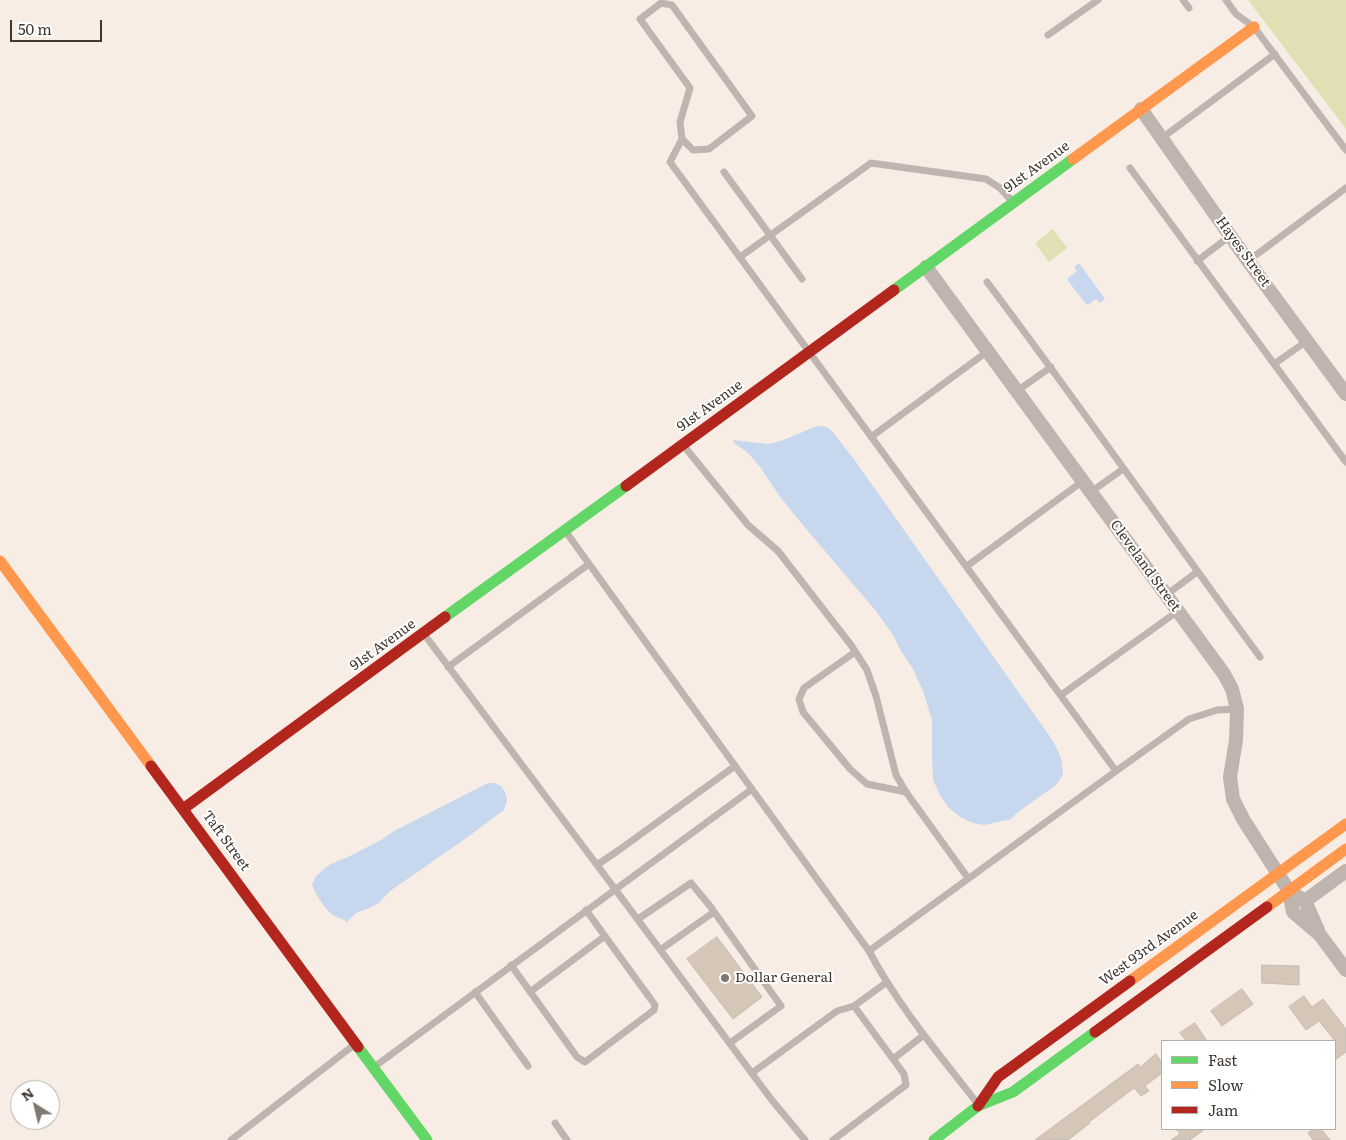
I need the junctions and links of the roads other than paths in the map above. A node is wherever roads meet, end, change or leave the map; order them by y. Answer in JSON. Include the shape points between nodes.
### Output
{"nodes":[{"id":1,"x":1098,"y":0,"type":"edge"},
{"id":2,"x":1183,"y":0,"type":"edge"},
{"id":3,"x":1226,"y":0,"type":"edge"},
{"id":4,"x":1189,"y":8,"type":"dead end"},
{"id":5,"x":1254,"y":27,"type":"junction"},
{"id":6,"x":1048,"y":35,"type":"dead end"},
{"id":7,"x":1275,"y":54,"type":"junction"},
{"id":8,"x":1141,"y":109,"type":"junction"},
{"id":9,"x":1162,"y":138,"type":"junction"},
{"id":10,"x":682,"y":139,"type":"junction"},
{"id":11,"x":1346,"y":150,"type":"edge"},
{"id":12,"x":1130,"y":168,"type":"dead end"},
{"id":13,"x":724,"y":172,"type":"dead end"},
{"id":14,"x":1346,"y":188,"type":"edge"},
{"id":15,"x":1014,"y":202,"type":"junction"},
{"id":16,"x":770,"y":235,"type":"junction"},
{"id":17,"x":1230,"y":236,"type":"junction"},
{"id":18,"x":740,"y":257,"type":"junction"},
{"id":19,"x":1248,"y":260,"type":"junction"},
{"id":20,"x":1197,"y":261,"type":"junction"},
{"id":21,"x":926,"y":267,"type":"junction"},
{"id":22,"x":802,"y":279,"type":"dead end"},
{"id":23,"x":987,"y":282,"type":"dead end"},
{"id":24,"x":1307,"y":341,"type":"junction"},
{"id":25,"x":988,"y":351,"type":"junction"},
{"id":26,"x":810,"y":352,"type":"junction"},
{"id":27,"x":1274,"y":364,"type":"junction"},
{"id":28,"x":1051,"y":366,"type":"junction"},
{"id":29,"x":1344,"y":388,"type":"edge"},
{"id":30,"x":1016,"y":391,"type":"junction"},
{"id":31,"x":871,"y":437,"type":"junction"},
{"id":32,"x":683,"y":444,"type":"junction"},
{"id":33,"x":1346,"y":462,"type":"edge"},
{"id":34,"x":1123,"y":469,"type":"junction"},
{"id":35,"x":1086,"y":486,"type":"junction"},
{"id":36,"x":565,"y":531,"type":"junction"},
{"id":37,"x":0,"y":560,"type":"edge"},
{"id":38,"x":589,"y":564,"type":"junction"},
{"id":39,"x":967,"y":566,"type":"junction"},
{"id":40,"x":1197,"y":572,"type":"junction"},
{"id":41,"x":1166,"y":594,"type":"junction"},
{"id":42,"x":1178,"y":611,"type":"junction"},
{"id":43,"x":424,"y":634,"type":"junction"},
{"id":44,"x":855,"y":652,"type":"junction"},
{"id":45,"x":1260,"y":657,"type":"dead end"},
{"id":46,"x":448,"y":666,"type":"junction"},
{"id":47,"x":1061,"y":695,"type":"junction"},
{"id":48,"x":1237,"y":709,"type":"junction"},
{"id":49,"x":735,"y":766,"type":"junction"},
{"id":50,"x":1116,"y":771,"type":"junction"},
{"id":51,"x":752,"y":789,"type":"junction"},
{"id":52,"x":906,"y":792,"type":"junction"},
{"id":53,"x":183,"y":809,"type":"junction"},
{"id":54,"x":1346,"y":824,"type":"edge"},
{"id":55,"x":1346,"y":849,"type":"edge"},
{"id":56,"x":597,"y":864,"type":"junction"},
{"id":57,"x":1346,"y":871,"type":"edge"},
{"id":58,"x":1278,"y":873,"type":"junction"},
{"id":59,"x":968,"y":878,"type":"junction"},
{"id":60,"x":615,"y":889,"type":"junction"},
{"id":61,"x":1289,"y":891,"type":"junction"},
{"id":62,"x":1304,"y":901,"type":"junction"},
{"id":63,"x":586,"y":910,"type":"junction"},
{"id":64,"x":714,"y":912,"type":"junction"},
{"id":65,"x":638,"y":919,"type":"junction"},
{"id":66,"x":605,"y":936,"type":"junction"},
{"id":67,"x":1320,"y":936,"type":"junction"},
{"id":68,"x":660,"y":950,"type":"junction"},
{"id":69,"x":869,"y":950,"type":"junction"},
{"id":70,"x":512,"y":965,"type":"junction"},
{"id":71,"x":1346,"y":970,"type":"edge"},
{"id":72,"x":887,"y":982,"type":"junction"},
{"id":73,"x":475,"y":992,"type":"junction"},
{"id":74,"x":530,"y":992,"type":"junction"},
{"id":75,"x":854,"y":1006,"type":"junction"},
{"id":76,"x":924,"y":1035,"type":"junction"},
{"id":77,"x":356,"y":1043,"type":"junction"},
{"id":78,"x":730,"y":1043,"type":"junction"},
{"id":79,"x":893,"y":1059,"type":"junction"},
{"id":80,"x":528,"y":1066,"type":"dead end"},
{"id":81,"x":374,"y":1067,"type":"junction"},
{"id":82,"x":752,"y":1073,"type":"junction"},
{"id":83,"x":978,"y":1106,"type":"junction"},
{"id":84,"x":554,"y":1122,"type":"dead end"},
{"id":85,"x":231,"y":1140,"type":"edge"},
{"id":86,"x":427,"y":1140,"type":"edge"},
{"id":87,"x":567,"y":1140,"type":"edge"},
{"id":88,"x":805,"y":1140,"type":"edge"},
{"id":89,"x":833,"y":1140,"type":"edge"},
{"id":90,"x":934,"y":1140,"type":"edge"}],
"edges":[{"from":1,"to":6,"type":"lane"},
{"from":2,"to":4,"type":"lane"},
{"from":3,"to":5,"type":"lane","via":[[1236,14]]},
{"from":5,"to":7,"type":"lane"},
{"from":5,"to":8,"type":"street","name":"91st Avenue"},
{"from":7,"to":9,"type":"lane"},
{"from":7,"to":11,"type":"lane"},
{"from":8,"to":9,"type":"street","name":"Hayes Street"},
{"from":8,"to":15,"type":"street","name":"91st Avenue"},
{"from":9,"to":17,"type":"street","name":"Hayes Street"},
{"from":10,"to":10,"type":"lane","via":[[680,122],[690,88],[640,19],[661,3],[672,5],[752,116],[709,149],[693,150]]},
{"from":10,"to":18,"type":"lane","via":[[670,162]]},
{"from":12,"to":20,"type":"lane"},
{"from":13,"to":16,"type":"lane"},
{"from":14,"to":19,"type":"lane"},
{"from":15,"to":16,"type":"lane","via":[[986,179],[871,163]]},
{"from":15,"to":21,"type":"street","name":"91st Avenue"},
{"from":16,"to":18,"type":"lane"},
{"from":16,"to":22,"type":"lane"},
{"from":17,"to":19,"type":"street","name":"Hayes Street"},
{"from":17,"to":20,"type":"lane"},
{"from":18,"to":26,"type":"lane"},
{"from":19,"to":24,"type":"street","name":"Hayes Street"},
{"from":20,"to":27,"type":"lane"},
{"from":21,"to":25,"type":"street","name":"Cleveland Street"},
{"from":21,"to":26,"type":"street","name":"91st Avenue"},
{"from":23,"to":28,"type":"lane"},
{"from":24,"to":27,"type":"lane"},
{"from":24,"to":29,"type":"street","name":"Hayes Street"},
{"from":25,"to":30,"type":"street","name":"Cleveland Street"},
{"from":25,"to":31,"type":"lane"},
{"from":26,"to":31,"type":"lane"},
{"from":26,"to":32,"type":"street","name":"91st Avenue"},
{"from":27,"to":33,"type":"lane"},
{"from":28,"to":30,"type":"lane"},
{"from":28,"to":34,"type":"lane"},
{"from":30,"to":35,"type":"street","name":"Cleveland Street"},
{"from":31,"to":39,"type":"lane"},
{"from":32,"to":36,"type":"street","name":"91st Avenue"},
{"from":32,"to":44,"type":"lane","via":[[748,525],[778,551]]},
{"from":34,"to":35,"type":"lane"},
{"from":34,"to":40,"type":"lane"},
{"from":35,"to":39,"type":"lane"},
{"from":35,"to":41,"type":"street","name":"Cleveland Street"},
{"from":36,"to":38,"type":"lane"},
{"from":36,"to":43,"type":"street","name":"91st Avenue"},
{"from":37,"to":53,"type":"street","name":"Taft Street"},
{"from":38,"to":46,"type":"lane"},
{"from":38,"to":49,"type":"lane"},
{"from":39,"to":47,"type":"lane"},
{"from":40,"to":41,"type":"lane"},
{"from":40,"to":45,"type":"lane"},
{"from":41,"to":42,"type":"street","name":"Cleveland Street"},
{"from":42,"to":47,"type":"lane"},
{"from":42,"to":48,"type":"street","name":"Cleveland Street","via":[[1224,674]]},
{"from":43,"to":46,"type":"lane"},
{"from":43,"to":53,"type":"street","name":"91st Avenue"},
{"from":44,"to":52,"type":"lane","via":[[876,696],[896,775]]},
{"from":44,"to":52,"type":"lane","via":[[804,688],[799,699],[804,712],[867,784]]},
{"from":46,"to":56,"type":"lane"},
{"from":47,"to":50,"type":"lane"},
{"from":48,"to":50,"type":"lane","via":[[1217,710],[1189,720]]},
{"from":48,"to":58,"type":"street","name":"Cleveland Street","via":[[1230,777],[1233,798]]},
{"from":49,"to":51,"type":"lane"},
{"from":49,"to":56,"type":"lane"},
{"from":50,"to":59,"type":"lane"},
{"from":51,"to":60,"type":"lane"},
{"from":51,"to":69,"type":"lane"},
{"from":52,"to":59,"type":"lane"},
{"from":53,"to":77,"type":"street","name":"Taft Street"},
{"from":54,"to":58,"type":"street","name":"West 93rd Avenue"},
{"from":55,"to":61,"type":"street","name":"West 93rd Avenue"},
{"from":56,"to":60,"type":"lane"},
{"from":57,"to":62,"type":"street"},
{"from":58,"to":61,"type":"street","name":"Cleveland Street"},
{"from":58,"to":83,"type":"street","name":"West 93rd Avenue","via":[[998,1076]]},
{"from":59,"to":69,"type":"lane"},
{"from":60,"to":63,"type":"lane"},
{"from":60,"to":65,"type":"lane"},
{"from":61,"to":62,"type":"street","name":"Cleveland Street"},
{"from":61,"to":67,"type":"street","name":"Cleveland Street","via":[[1293,912]]},
{"from":61,"to":83,"type":"street","name":"West 93rd Avenue","via":[[1013,1092]]},
{"from":62,"to":67,"type":"street","name":"Cleveland Street"},
{"from":63,"to":66,"type":"lane"},
{"from":63,"to":70,"type":"lane"},
{"from":64,"to":65,"type":"lane","via":[[691,883]]},
{"from":64,"to":68,"type":"lane"},
{"from":64,"to":78,"type":"lane","via":[[781,1006]]},
{"from":65,"to":68,"type":"lane"},
{"from":66,"to":74,"type":"lane"},
{"from":66,"to":74,"type":"lane","via":[[656,1005],[654,1010],[584,1062]]},
{"from":67,"to":71,"type":"street","name":"Cleveland Street"},
{"from":68,"to":78,"type":"lane"},
{"from":69,"to":72,"type":"lane"},
{"from":70,"to":73,"type":"lane"},
{"from":70,"to":74,"type":"lane"},
{"from":72,"to":75,"type":"lane"},
{"from":72,"to":76,"type":"lane"},
{"from":73,"to":80,"type":"lane"},
{"from":73,"to":81,"type":"lane"},
{"from":75,"to":79,"type":"lane"},
{"from":75,"to":82,"type":"lane","via":[[837,1011]]},
{"from":76,"to":79,"type":"lane"},
{"from":76,"to":83,"type":"lane"},
{"from":77,"to":81,"type":"street","name":"Taft Street"},
{"from":77,"to":85,"type":"lane"},
{"from":78,"to":82,"type":"lane"},
{"from":79,"to":89,"type":"lane","via":[[904,1074],[906,1086]]},
{"from":81,"to":86,"type":"street","name":"Taft Street"},
{"from":82,"to":88,"type":"lane"},
{"from":83,"to":90,"type":"street","name":"West 93rd Avenue"},
{"from":84,"to":87,"type":"lane"}]}
